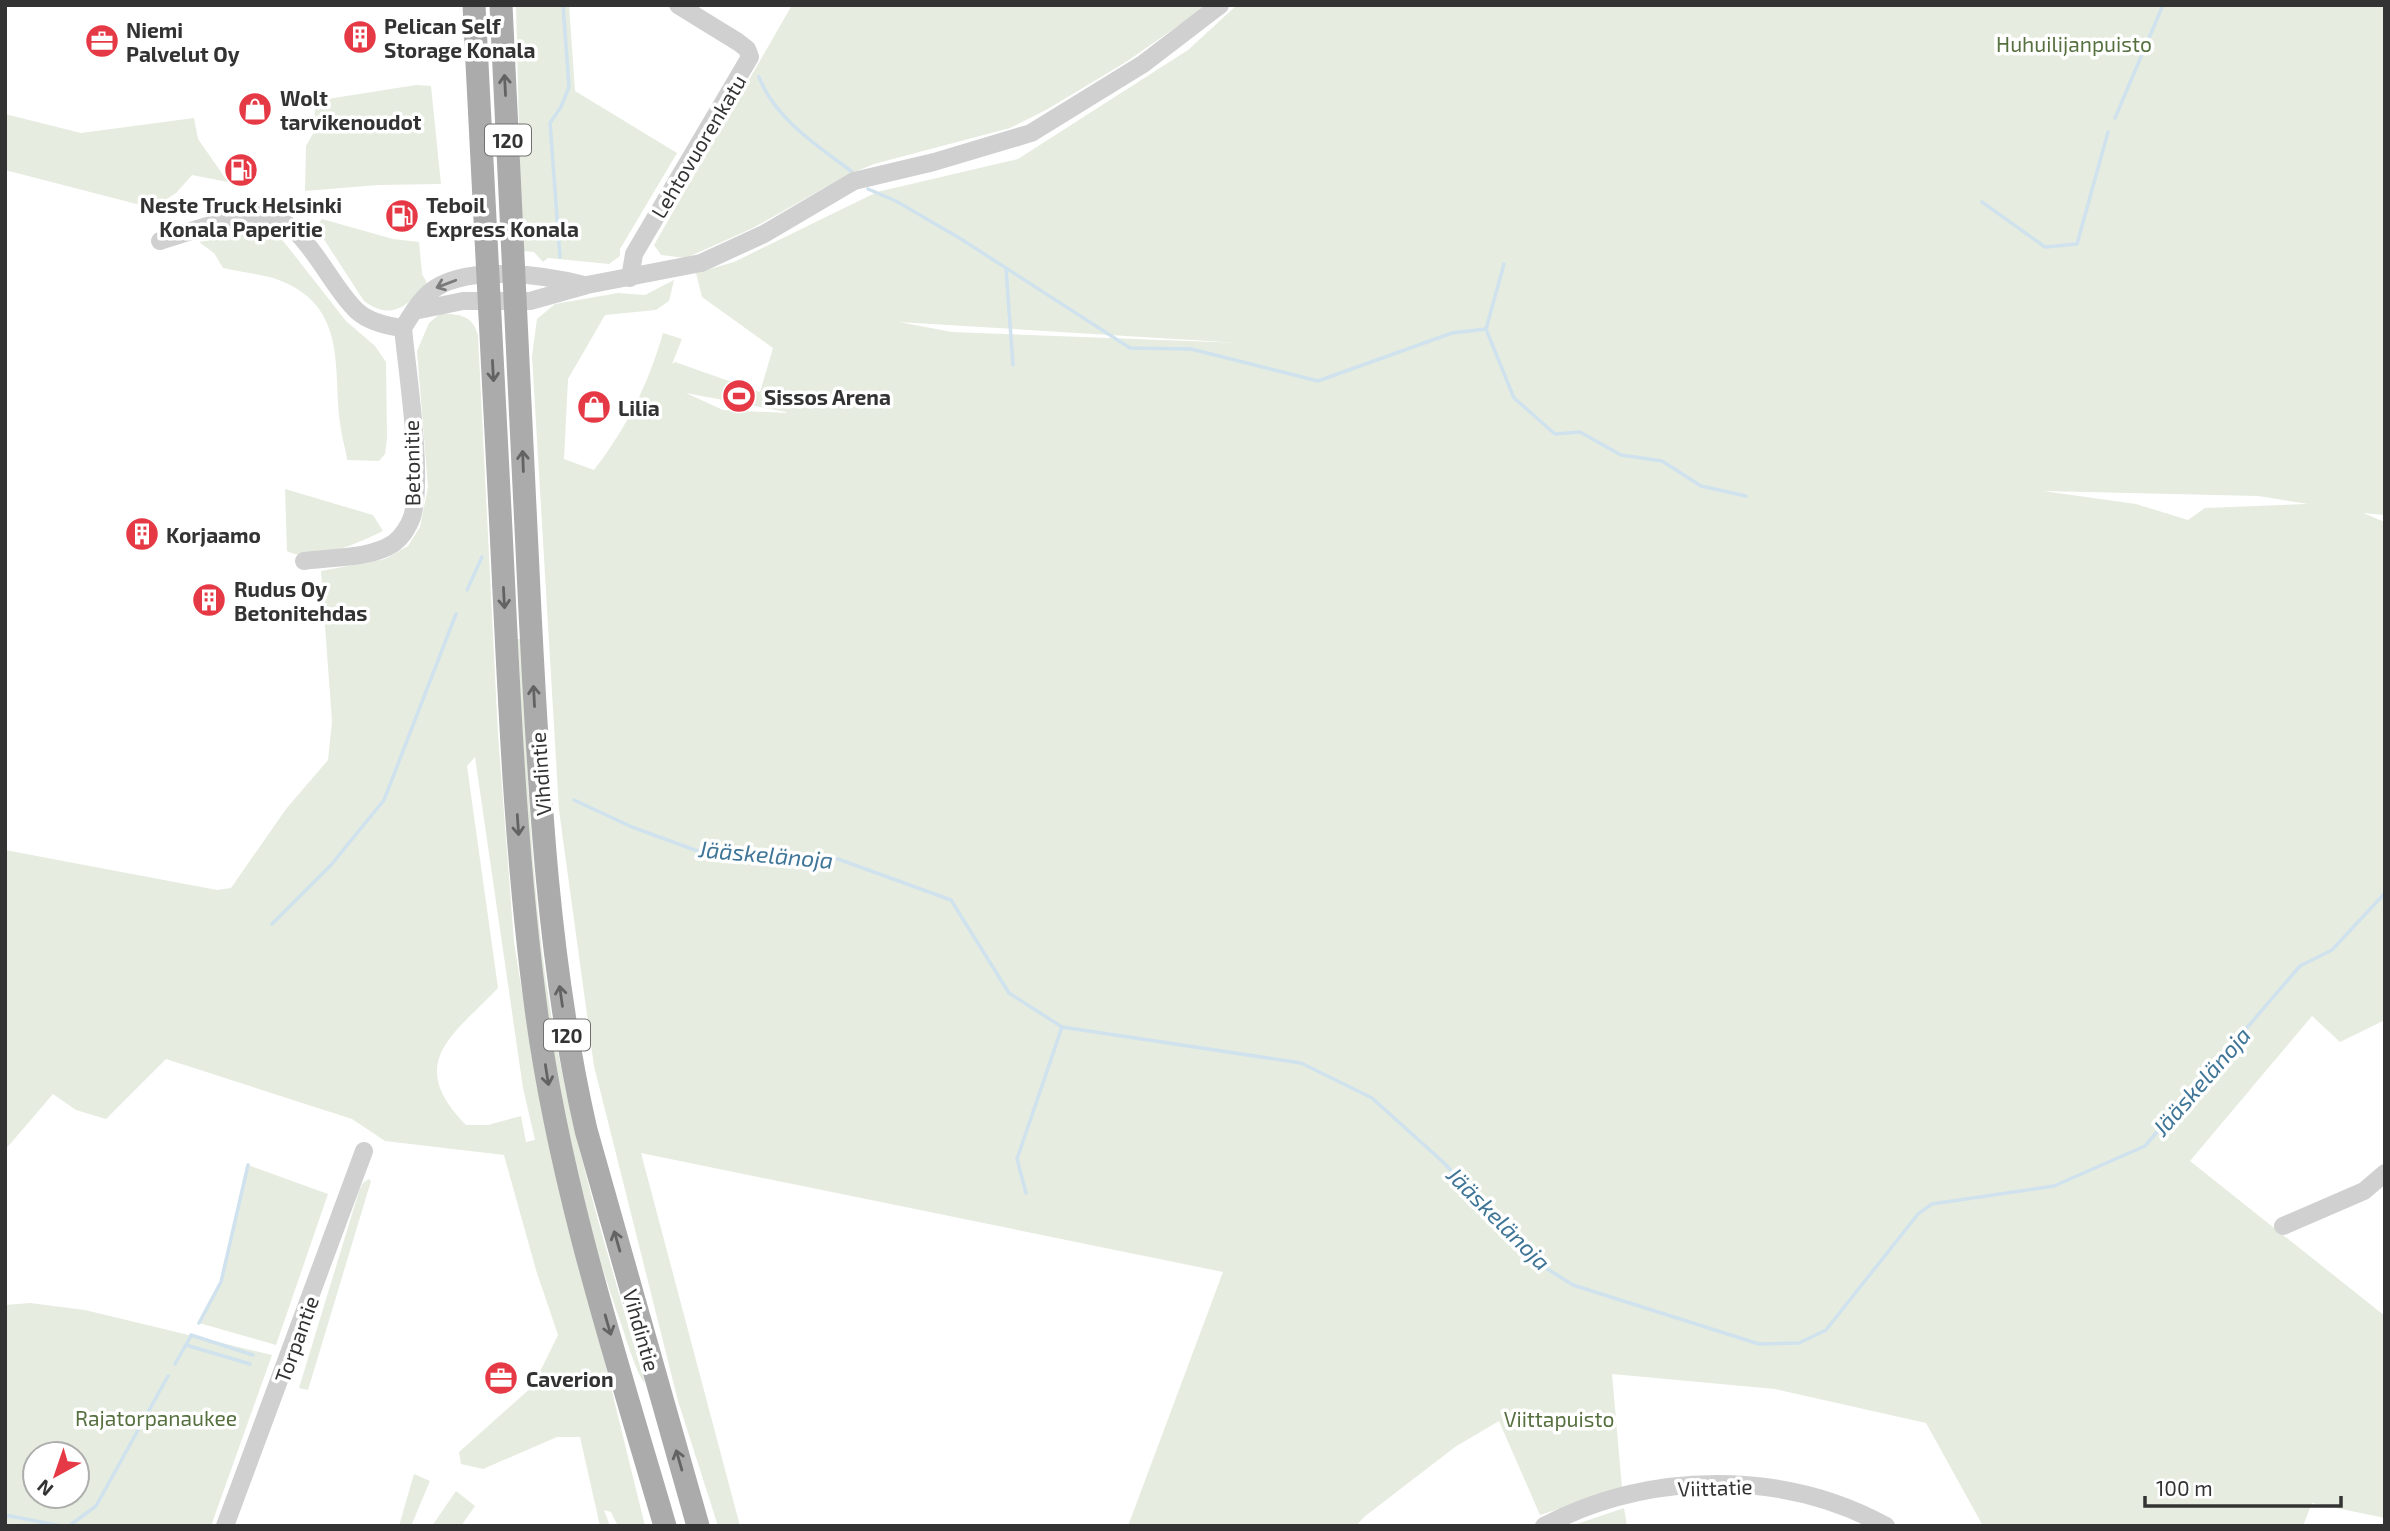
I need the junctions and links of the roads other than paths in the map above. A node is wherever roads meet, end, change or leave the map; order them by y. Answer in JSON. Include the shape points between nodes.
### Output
{"nodes":[{"id":1,"x":474,"y":5,"type":"edge"},
{"id":2,"x":501,"y":5,"type":"edge"},
{"id":3,"x":678,"y":5,"type":"edge"},
{"id":4,"x":1220,"y":5,"type":"edge"},
{"id":5,"x":160,"y":241,"type":"dead end"},
{"id":6,"x":488,"y":275,"type":"junction"},
{"id":7,"x":515,"y":275,"type":"junction"},
{"id":8,"x":630,"y":278,"type":"junction"},
{"id":9,"x":587,"y":285,"type":"junction"},
{"id":10,"x":490,"y":302,"type":"junction"},
{"id":11,"x":516,"y":303,"type":"junction"},
{"id":12,"x":414,"y":311,"type":"junction"},
{"id":13,"x":402,"y":328,"type":"junction"},
{"id":14,"x":304,"y":561,"type":"dead end"},
{"id":15,"x":364,"y":1151,"type":"dead end"},
{"id":16,"x":2385,"y":1173,"type":"edge"},
{"id":17,"x":2283,"y":1226,"type":"dead end"},
{"id":18,"x":662,"y":1519,"type":"edge"},
{"id":19,"x":225,"y":1526,"type":"edge"},
{"id":20,"x":698,"y":1526,"type":"edge"},
{"id":21,"x":1544,"y":1526,"type":"edge"},
{"id":22,"x":1886,"y":1526,"type":"edge"}],
"edges":[{"from":1,"to":6,"type":"main road","name":"Vihdintie","number":"120"},
{"from":7,"to":2,"type":"main road","name":"Vihdintie","number":"120","one_way":true},
{"from":3,"to":8,"type":"street","name":"Lehtovuorenkatu","via":[[738,42],[750,57],[634,254]]},
{"from":4,"to":8,"type":"street","via":[[1143,64],[1031,133],[854,181],[764,234],[701,263]]},
{"from":5,"to":13,"type":"street","via":[[255,215],[276,219],[305,243],[357,311],[381,324]]},
{"from":6,"to":7,"type":"street"},
{"from":6,"to":10,"type":"main road","name":"Vihdintie","number":"120"},
{"from":6,"to":12,"type":"street","one_way":true,"via":[[431,290]]},
{"from":7,"to":9,"type":"street","via":[[545,275]]},
{"from":7,"to":11,"type":"main road","name":"Vihdintie","number":"120"},
{"from":8,"to":9,"type":"street"},
{"from":9,"to":11,"type":"street"},
{"from":10,"to":11,"type":"street"},
{"from":10,"to":12,"type":"street","via":[[457,302]]},
{"from":10,"to":18,"type":"main road","name":"Vihdintie","number":"120","one_way":true,"via":[[519,852],[537,1017],[576,1211]]},
{"from":20,"to":11,"type":"main road","name":"Vihdintie","number":"120","one_way":true,"via":[[586,1130],[562,1008],[535,706]]},
{"from":12,"to":13,"type":"street"},
{"from":13,"to":14,"type":"street","name":"Betonitie","via":[[415,478],[412,516],[393,544],[373,552]]},
{"from":15,"to":19,"type":"street","name":"Torpantie"},
{"from":16,"to":17,"type":"street","via":[[2364,1191]]},
{"from":21,"to":22,"type":"street","name":"Viittatie","via":[[1586,1507],[1635,1493],[1753,1484],[1833,1503]]}]}
